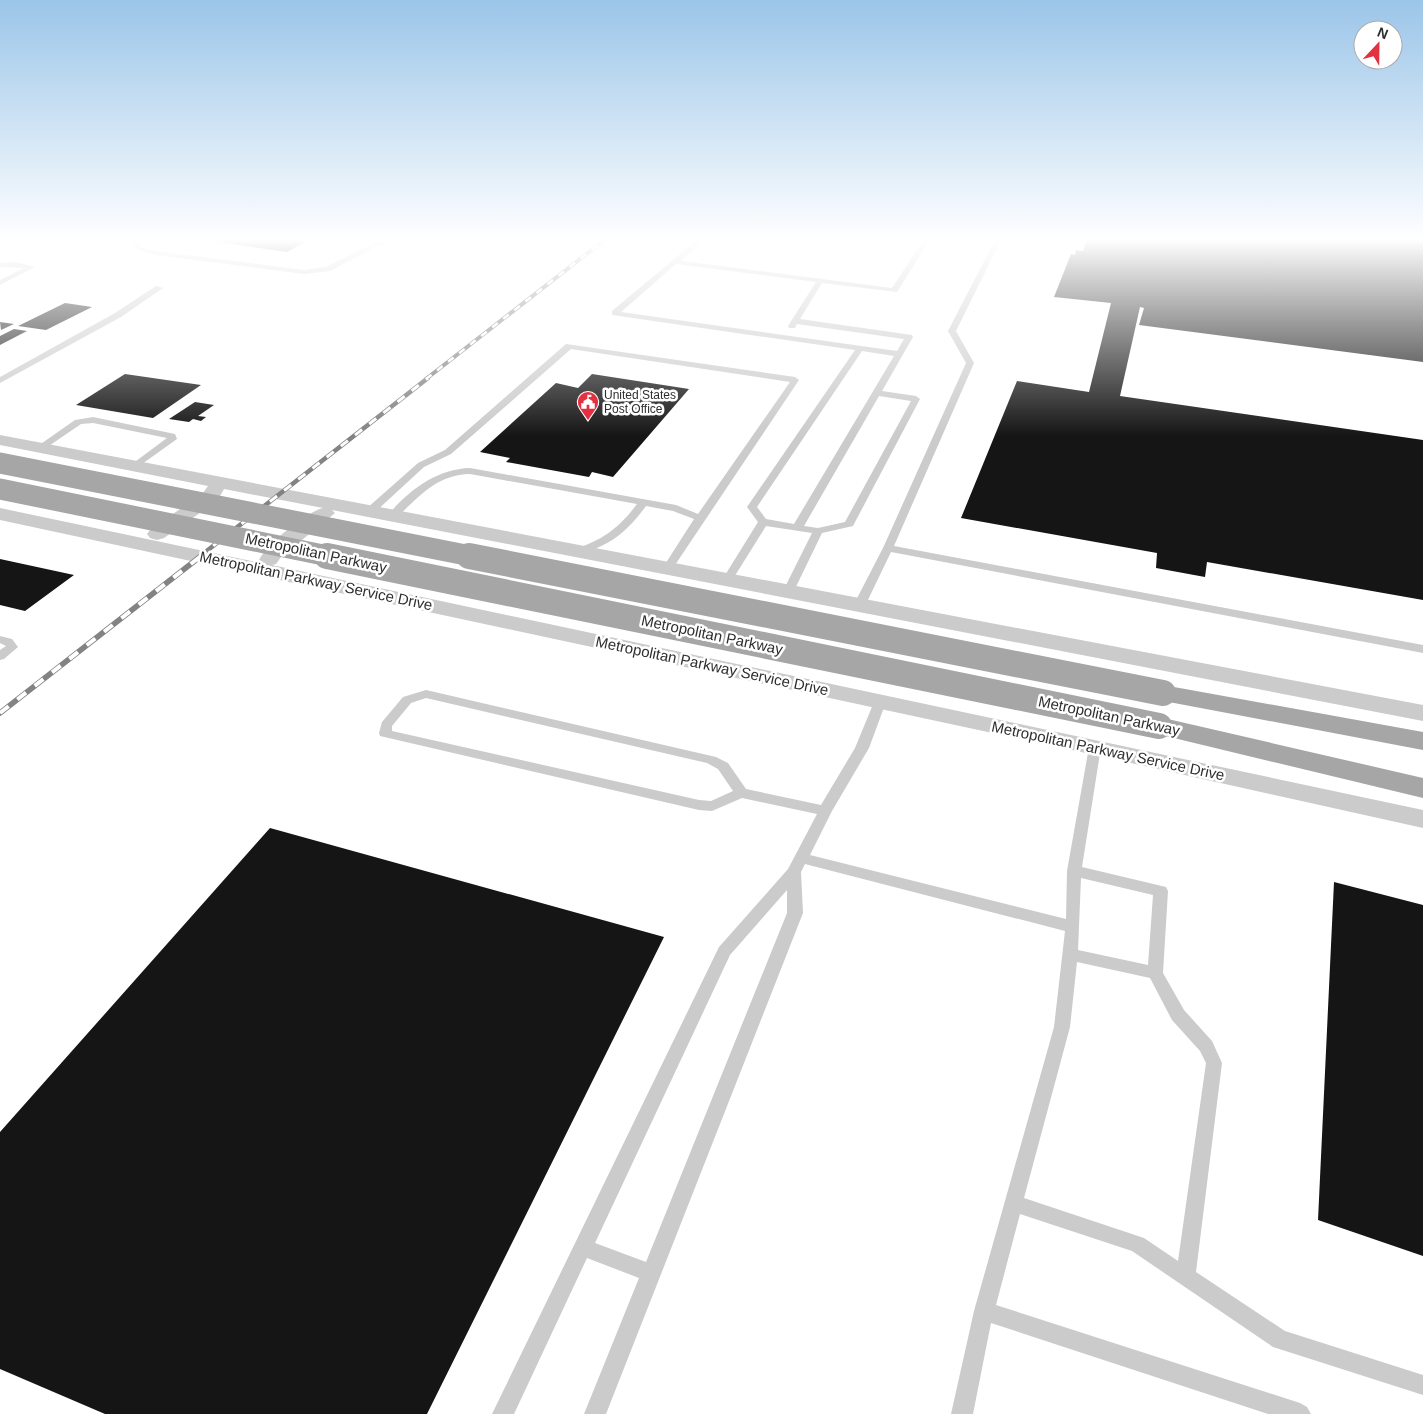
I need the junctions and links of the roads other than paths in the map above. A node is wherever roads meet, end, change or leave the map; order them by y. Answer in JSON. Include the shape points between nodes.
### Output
{"nodes":[{"id":1,"x":135,"y":304,"type":"edge"},
{"id":2,"x":626,"y":304,"type":"edge"},
{"id":3,"x":806,"y":304,"type":"edge"},
{"id":4,"x":965,"y":304,"type":"edge"},
{"id":5,"x":796,"y":321,"type":"junction"},
{"id":6,"x":783,"y":338,"type":"junction"},
{"id":7,"x":860,"y":348,"type":"junction"},
{"id":8,"x":899,"y":354,"type":"junction"},
{"id":9,"x":0,"y":380,"type":"edge"},
{"id":10,"x":876,"y":393,"type":"junction"},
{"id":11,"x":0,"y":440,"type":"edge"},
{"id":12,"x":40,"y":448,"type":"junction"},
{"id":13,"x":435,"y":458,"type":"junction"},
{"id":14,"x":0,"y":463,"type":"edge"},
{"id":15,"x":135,"y":466,"type":"junction"},
{"id":16,"x":448,"y":472,"type":"junction"},
{"id":17,"x":212,"y":481,"type":"junction"},
{"id":18,"x":0,"y":489,"type":"edge"},
{"id":19,"x":644,"y":502,"type":"junction"},
{"id":20,"x":348,"y":507,"type":"junction"},
{"id":21,"x":370,"y":510,"type":"junction"},
{"id":22,"x":0,"y":514,"type":"edge"},
{"id":23,"x":394,"y":515,"type":"junction"},
{"id":24,"x":700,"y":518,"type":"junction"},
{"id":25,"x":763,"y":522,"type":"junction"},
{"id":26,"x":797,"y":528,"type":"junction"},
{"id":27,"x":818,"y":531,"type":"junction"},
{"id":28,"x":129,"y":542,"type":"junction"},
{"id":29,"x":888,"y":548,"type":"junction"},
{"id":30,"x":578,"y":552,"type":"junction"},
{"id":31,"x":667,"y":569,"type":"junction"},
{"id":32,"x":269,"y":571,"type":"junction"},
{"id":33,"x":727,"y":580,"type":"junction"},
{"id":34,"x":788,"y":592,"type":"junction"},
{"id":35,"x":859,"y":606,"type":"junction"},
{"id":36,"x":0,"y":639,"type":"edge"},
{"id":37,"x":1423,"y":649,"type":"edge"},
{"id":38,"x":0,"y":656,"type":"edge"},
{"id":39,"x":880,"y":702,"type":"junction"},
{"id":40,"x":1423,"y":713,"type":"edge"},
{"id":41,"x":1423,"y":741,"type":"edge"},
{"id":42,"x":1095,"y":747,"type":"junction"},
{"id":43,"x":1423,"y":788,"type":"edge"},
{"id":44,"x":741,"y":793,"type":"junction"},
{"id":45,"x":825,"y":811,"type":"junction"},
{"id":46,"x":1423,"y":819,"type":"edge"},
{"id":47,"x":797,"y":865,"type":"junction"},
{"id":48,"x":1074,"y":871,"type":"junction"},
{"id":49,"x":1073,"y":927,"type":"junction"},
{"id":50,"x":1070,"y":954,"type":"junction"},
{"id":51,"x":1155,"y":973,"type":"junction"},
{"id":52,"x":1013,"y":1203,"type":"junction"},
{"id":53,"x":582,"y":1247,"type":"junction"},
{"id":54,"x":651,"y":1273,"type":"junction"},
{"id":55,"x":1186,"y":1276,"type":"junction"},
{"id":56,"x":984,"y":1310,"type":"junction"},
{"id":57,"x":1423,"y":1385,"type":"edge"},
{"id":58,"x":503,"y":1414,"type":"edge"},
{"id":59,"x":595,"y":1414,"type":"edge"},
{"id":60,"x":962,"y":1414,"type":"edge"},
{"id":61,"x":1300,"y":1414,"type":"edge"}],
"edges":[{"from":1,"to":9,"type":"lane"},
{"from":2,"to":6,"type":"lane","via":[[615,313]]},
{"from":3,"to":5,"type":"lane"},
{"from":4,"to":29,"type":"lane","via":[[952,330],[970,363]]},
{"from":5,"to":6,"type":"lane"},
{"from":5,"to":8,"type":"lane","via":[[909,337]]},
{"from":6,"to":7,"type":"lane"},
{"from":7,"to":8,"type":"lane"},
{"from":7,"to":25,"type":"lane","via":[[752,507]]},
{"from":8,"to":10,"type":"lane"},
{"from":10,"to":26,"type":"lane"},
{"from":10,"to":27,"type":"lane","via":[[916,399],[849,524]]},
{"from":11,"to":12,"type":"street"},
{"from":12,"to":15,"type":"street"},
{"from":12,"to":15,"type":"lane","via":[[85,420],[172,436]]},
{"from":13,"to":16,"type":"lane"},
{"from":13,"to":21,"type":"lane","via":[[422,465]]},
{"from":13,"to":24,"type":"lane","via":[[448,452],[569,346],[795,380]]},
{"from":14,"to":41,"type":"main road","name":"Metropolitan Parkway","bridge":true,"via":[[1163,693]]},
{"from":15,"to":17,"type":"street"},
{"from":16,"to":19,"type":"lane","via":[[470,471]]},
{"from":16,"to":23,"type":"lane","via":[[436,477]]},
{"from":17,"to":20,"type":"street"},
{"from":17,"to":28,"type":"street","via":[[216,488],[210,497],[163,532]]},
{"from":18,"to":43,"type":"main road","name":"Metropolitan Parkway","bridge":true,"via":[[1159,726]]},
{"from":19,"to":24,"type":"lane","via":[[676,508]]},
{"from":19,"to":30,"type":"lane","via":[[608,541]]},
{"from":20,"to":21,"type":"street"},
{"from":20,"to":32,"type":"street","via":[[316,518],[272,554],[266,565]]},
{"from":21,"to":23,"type":"street"},
{"from":22,"to":28,"type":"street","name":"Metropolitan Parkway Service Drive"},
{"from":23,"to":30,"type":"street"},
{"from":24,"to":31,"type":"lane"},
{"from":25,"to":26,"type":"lane"},
{"from":25,"to":33,"type":"lane"},
{"from":26,"to":27,"type":"lane"},
{"from":27,"to":34,"type":"lane"},
{"from":28,"to":32,"type":"street","name":"Metropolitan Parkway Service Drive"},
{"from":29,"to":35,"type":"lane"},
{"from":29,"to":37,"type":"lane"},
{"from":30,"to":31,"type":"street"},
{"from":31,"to":33,"type":"street"},
{"from":32,"to":39,"type":"street","name":"Metropolitan Parkway Service Drive"},
{"from":33,"to":34,"type":"street"},
{"from":34,"to":35,"type":"street"},
{"from":35,"to":40,"type":"street"},
{"from":36,"to":38,"type":"lane","via":[[8,641],[12,647]]},
{"from":39,"to":42,"type":"street","name":"Metropolitan Parkway Service Drive"},
{"from":39,"to":45,"type":"lane","via":[[862,748]]},
{"from":42,"to":46,"type":"street","name":"Metropolitan Parkway Service Drive"},
{"from":42,"to":48,"type":"lane"},
{"from":44,"to":44,"type":"lane","via":[[723,766],[711,760],[426,694],[407,700],[386,726],[385,733],[400,737],[699,805],[712,806]]},
{"from":44,"to":45,"type":"lane"},
{"from":45,"to":47,"type":"lane"},
{"from":47,"to":49,"type":"lane"},
{"from":47,"to":53,"type":"lane","via":[[724,951]]},
{"from":47,"to":54,"type":"lane","via":[[795,913]]},
{"from":48,"to":49,"type":"lane"},
{"from":48,"to":51,"type":"lane","via":[[1161,891]]},
{"from":49,"to":50,"type":"lane"},
{"from":50,"to":51,"type":"lane"},
{"from":50,"to":52,"type":"lane","via":[[1062,1027]]},
{"from":51,"to":55,"type":"lane","via":[[1178,1015],[1206,1046],[1214,1063]]},
{"from":52,"to":55,"type":"lane","via":[[1137,1244]]},
{"from":52,"to":56,"type":"lane"},
{"from":53,"to":54,"type":"lane"},
{"from":53,"to":58,"type":"lane"},
{"from":54,"to":59,"type":"lane"},
{"from":55,"to":57,"type":"lane","via":[[1280,1340]]},
{"from":56,"to":60,"type":"lane"},
{"from":56,"to":61,"type":"lane"}]}
